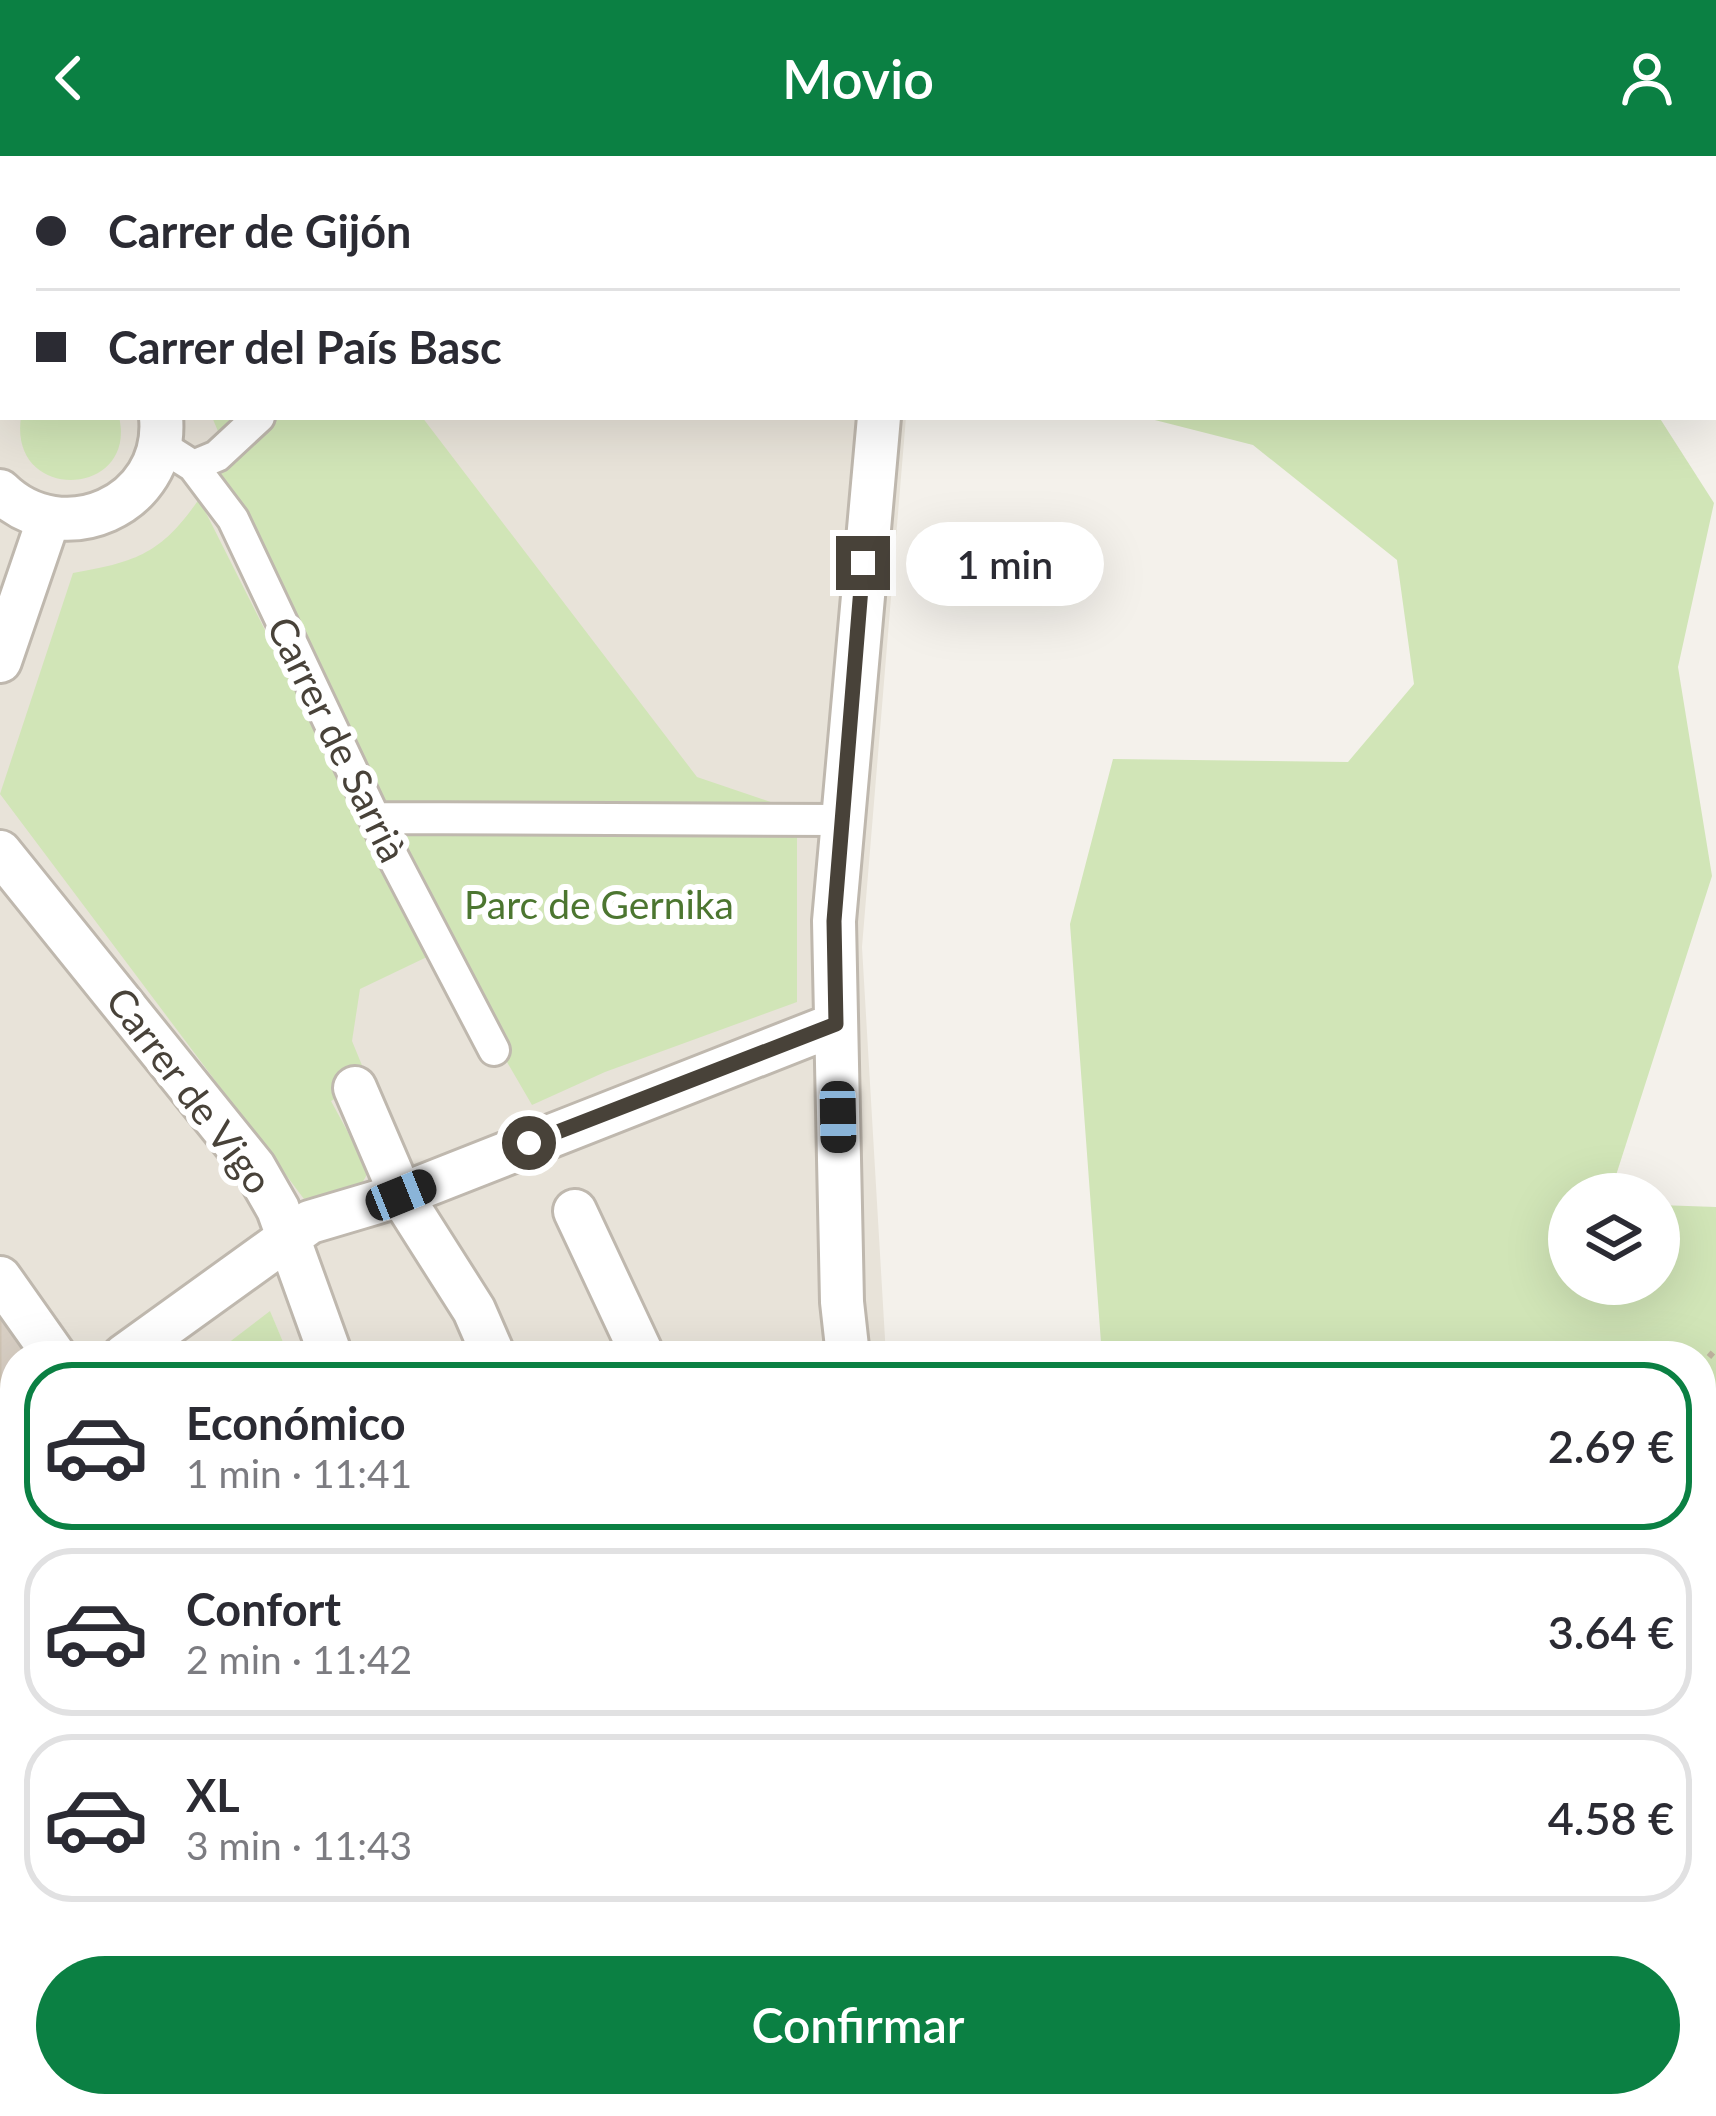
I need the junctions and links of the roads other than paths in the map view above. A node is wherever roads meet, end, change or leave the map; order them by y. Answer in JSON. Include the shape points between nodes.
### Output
{"nodes":[{"id":1,"x":256,"y":420,"type":"edge"},
{"id":2,"x":879,"y":420,"type":"edge"},
{"id":3,"x":171,"y":443,"type":"edge"},
{"id":4,"x":0,"y":491,"type":"edge"},
{"id":5,"x":49,"y":518,"type":"junction"},
{"id":6,"x":0,"y":661,"type":"edge"},
{"id":7,"x":375,"y":818,"type":"junction"},
{"id":8,"x":842,"y":820,"type":"junction"},
{"id":9,"x":0,"y":852,"type":"edge"},
{"id":10,"x":836,"y":1024,"type":"junction"},
{"id":11,"x":494,"y":1051,"type":"dead end"},
{"id":12,"x":356,"y":1088,"type":"dead end"},
{"id":13,"x":401,"y":1195,"type":"junction"},
{"id":14,"x":575,"y":1211,"type":"dead end"},
{"id":15,"x":288,"y":1235,"type":"junction"},
{"id":16,"x":0,"y":1277,"type":"edge"},
{"id":17,"x":45,"y":1341,"type":"edge"},
{"id":18,"x":144,"y":1341,"type":"edge"},
{"id":19,"x":326,"y":1341,"type":"edge"},
{"id":20,"x":487,"y":1341,"type":"edge"},
{"id":21,"x":636,"y":1341,"type":"edge"},
{"id":22,"x":846,"y":1341,"type":"edge"}],
"edges":[{"from":1,"to":3,"type":"street","via":[[217,456]]},
{"from":2,"to":8,"type":"street"},
{"from":3,"to":5,"type":"street","via":[[120,506],[86,519]]},
{"from":3,"to":7,"type":"street","name":"Carrer de Sarrià","via":[[233,519]]},
{"from":4,"to":5,"type":"street"},
{"from":5,"to":6,"type":"street"},
{"from":7,"to":8,"type":"street"},
{"from":7,"to":11,"type":"street","name":"Carrer de Sarrià"},
{"from":8,"to":10,"type":"street"},
{"from":9,"to":15,"type":"street","name":"Carrer de Vigo","via":[[254,1167]]},
{"from":10,"to":13,"type":"street"},
{"from":10,"to":22,"type":"street"},
{"from":12,"to":13,"type":"street"},
{"from":13,"to":15,"type":"street"},
{"from":13,"to":20,"type":"street"},
{"from":14,"to":21,"type":"street"},
{"from":15,"to":18,"type":"street"},
{"from":15,"to":19,"type":"street","name":"Carrer de Vigo"},
{"from":16,"to":17,"type":"street"}]}
